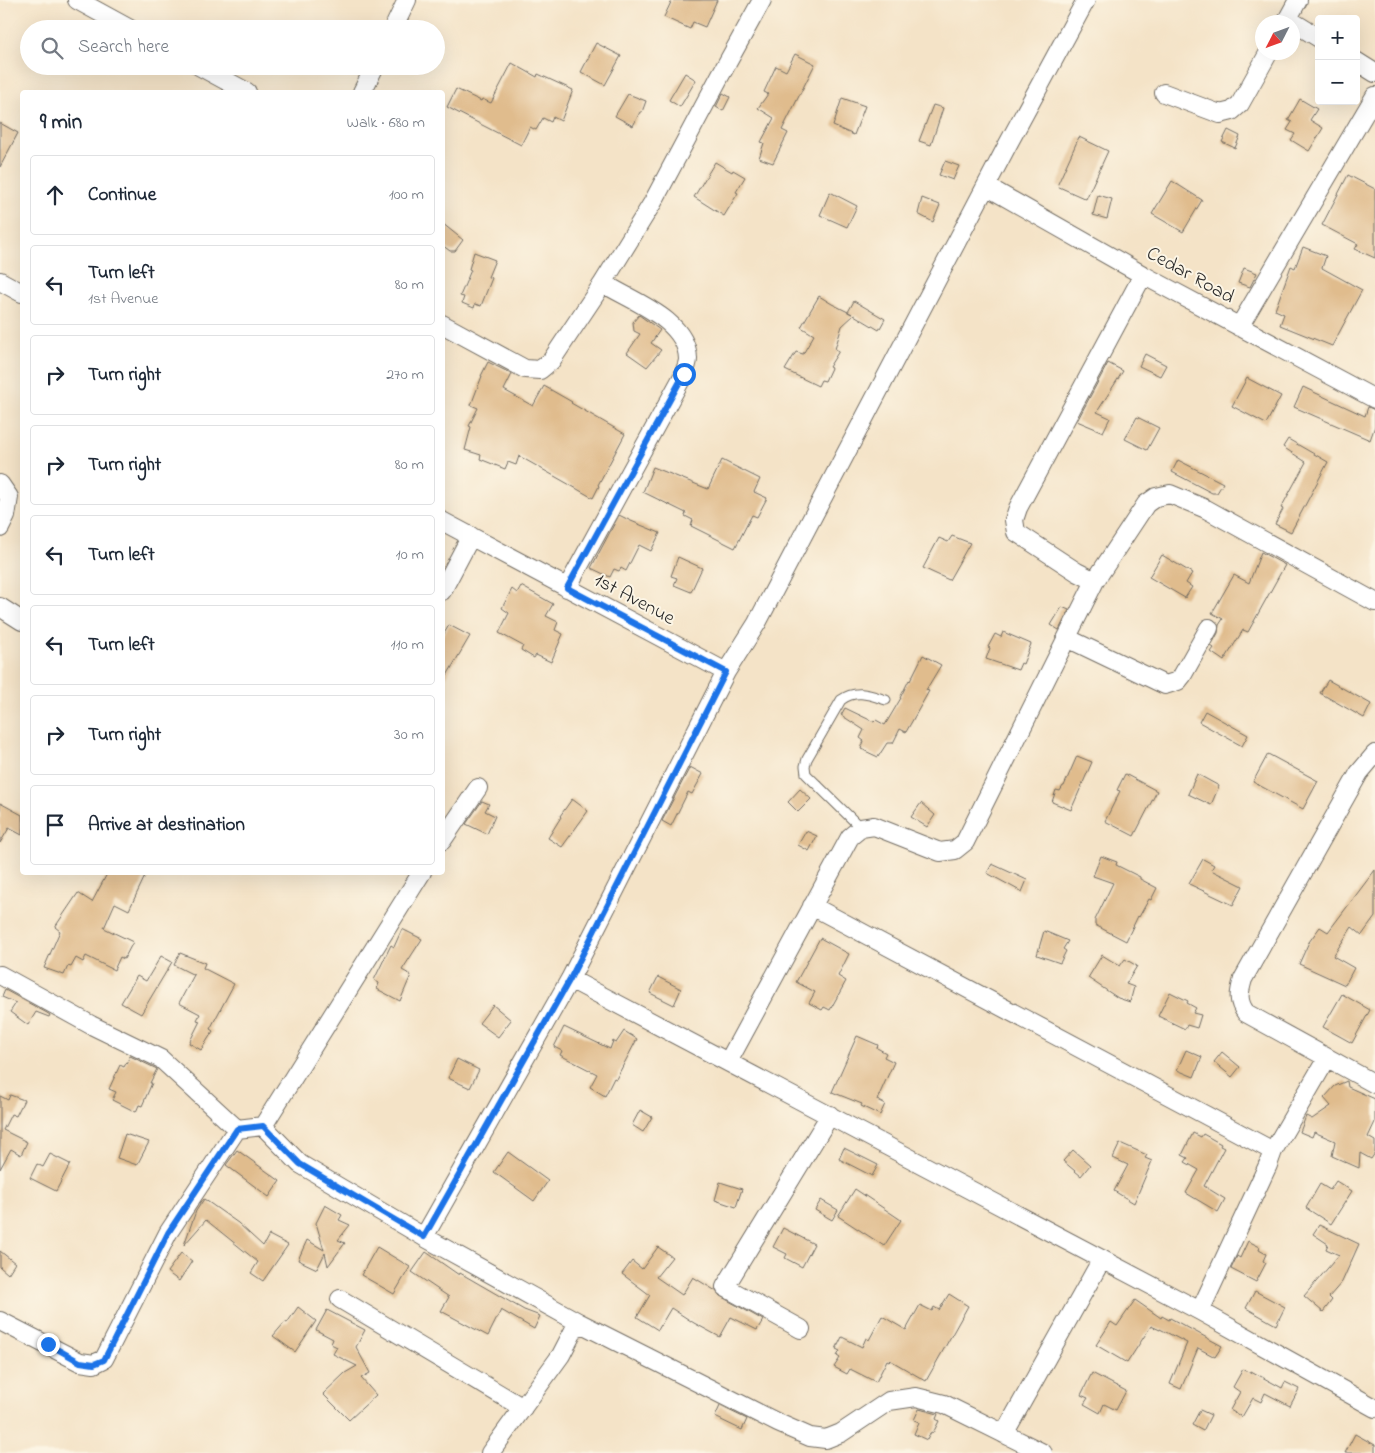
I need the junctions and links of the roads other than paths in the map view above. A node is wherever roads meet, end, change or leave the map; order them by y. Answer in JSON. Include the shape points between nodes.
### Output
{"nodes":[{"id":1,"x":77,"y":0,"type":"edge"},
{"id":2,"x":407,"y":0,"type":"edge"},
{"id":3,"x":762,"y":0,"type":"edge"},
{"id":4,"x":1086,"y":0,"type":"edge"},
{"id":5,"x":1298,"y":0,"type":"edge"},
{"id":6,"x":1290,"y":15,"type":"edge"},
{"id":7,"x":114,"y":20,"type":"edge"},
{"id":8,"x":397,"y":20,"type":"edge"},
{"id":9,"x":1300,"y":28,"type":"edge"},
{"id":10,"x":1315,"y":36,"type":"edge"},
{"id":11,"x":1265,"y":60,"type":"edge"},
{"id":12,"x":1360,"y":63,"type":"edge"},
{"id":13,"x":1375,"y":72,"type":"edge"},
{"id":14,"x":213,"y":75,"type":"edge"},
{"id":15,"x":370,"y":75,"type":"edge"},
{"id":16,"x":236,"y":90,"type":"edge"},
{"id":17,"x":363,"y":90,"type":"edge"},
{"id":18,"x":1164,"y":93,"type":"dead end"},
{"id":19,"x":1375,"y":96,"type":"edge"},
{"id":20,"x":986,"y":186,"type":"junction"},
{"id":21,"x":1143,"y":275,"type":"junction"},
{"id":22,"x":0,"y":281,"type":"edge"},
{"id":23,"x":603,"y":283,"type":"junction"},
{"id":24,"x":20,"y":292,"type":"edge"},
{"id":25,"x":445,"y":326,"type":"edge"},
{"id":26,"x":1239,"y":327,"type":"junction"},
{"id":27,"x":1375,"y":399,"type":"edge"},
{"id":28,"x":0,"y":484,"type":"edge"},
{"id":29,"x":445,"y":523,"type":"edge"},
{"id":30,"x":0,"y":528,"type":"edge"},
{"id":31,"x":471,"y":536,"type":"junction"},
{"id":32,"x":1095,"y":581,"type":"junction"},
{"id":33,"x":445,"y":585,"type":"edge"},
{"id":34,"x":567,"y":588,"type":"junction"},
{"id":35,"x":1375,"y":602,"type":"edge"},
{"id":36,"x":0,"y":607,"type":"edge"},
{"id":37,"x":20,"y":620,"type":"edge"},
{"id":38,"x":1209,"y":628,"type":"dead end"},
{"id":39,"x":1067,"y":638,"type":"junction"},
{"id":40,"x":726,"y":672,"type":"junction"},
{"id":41,"x":886,"y":700,"type":"dead end"},
{"id":42,"x":1375,"y":754,"type":"edge"},
{"id":43,"x":478,"y":788,"type":"dead end"},
{"id":44,"x":861,"y":828,"type":"junction"},
{"id":45,"x":445,"y":837,"type":"edge"},
{"id":46,"x":420,"y":875,"type":"edge"},
{"id":47,"x":812,"y":906,"type":"junction"},
{"id":48,"x":0,"y":975,"type":"edge"},
{"id":49,"x":570,"y":979,"type":"junction"},
{"id":50,"x":1327,"y":1058,"type":"junction"},
{"id":51,"x":728,"y":1062,"type":"junction"},
{"id":52,"x":1375,"y":1084,"type":"edge"},
{"id":53,"x":830,"y":1115,"type":"junction"},
{"id":54,"x":263,"y":1126,"type":"junction"},
{"id":55,"x":237,"y":1129,"type":"junction"},
{"id":56,"x":1273,"y":1152,"type":"junction"},
{"id":57,"x":424,"y":1237,"type":"junction"},
{"id":58,"x":1102,"y":1259,"type":"junction"},
{"id":59,"x":340,"y":1299,"type":"dead end"},
{"id":60,"x":1200,"y":1311,"type":"junction"},
{"id":61,"x":0,"y":1321,"type":"edge"},
{"id":62,"x":578,"y":1322,"type":"junction"},
{"id":63,"x":801,"y":1329,"type":"dead end"},
{"id":64,"x":523,"y":1408,"type":"junction"},
{"id":65,"x":1375,"y":1408,"type":"edge"},
{"id":66,"x":1004,"y":1434,"type":"junction"},
{"id":67,"x":490,"y":1453,"type":"edge"},
{"id":68,"x":1043,"y":1453,"type":"edge"}],
"edges":[{"from":1,"to":7,"type":"street"},
{"from":2,"to":8,"type":"street"},
{"from":3,"to":23,"type":"street","via":[[653,202]]},
{"from":4,"to":20,"type":"street"},
{"from":5,"to":6,"type":"street"},
{"from":9,"to":10,"type":"street"},
{"from":11,"to":18,"type":"street","via":[[1240,104],[1232,111],[1220,114]]},
{"from":12,"to":13,"type":"street"},
{"from":14,"to":16,"type":"street"},
{"from":15,"to":17,"type":"street"},
{"from":19,"to":26,"type":"street"},
{"from":20,"to":21,"type":"street","name":"Cedar Road"},
{"from":20,"to":40,"type":"street","via":[[757,624]]},
{"from":21,"to":26,"type":"street","name":"Cedar Road"},
{"from":21,"to":32,"type":"street","via":[[1014,520],[1016,532]]},
{"from":22,"to":24,"type":"street"},
{"from":23,"to":25,"type":"street","via":[[551,361],[540,370],[526,369]]},
{"from":23,"to":34,"type":"street","via":[[643,304],[672,326],[683,341],[688,359],[684,374]]},
{"from":26,"to":27,"type":"street","name":"Cedar Road"},
{"from":28,"to":30,"type":"street","via":[[9,497]]},
{"from":29,"to":31,"type":"street","name":"1st Avenue"},
{"from":31,"to":33,"type":"street"},
{"from":31,"to":34,"type":"street","name":"1st Avenue"},
{"from":32,"to":35,"type":"street","via":[[1146,504],[1156,497],[1170,494],[1206,509]]},
{"from":32,"to":39,"type":"street"},
{"from":34,"to":40,"type":"street","name":"1st Avenue"},
{"from":36,"to":37,"type":"street"},
{"from":38,"to":39,"type":"street","via":[[1182,676],[1178,681],[1165,685]]},
{"from":39,"to":44,"type":"street","via":[[965,842],[955,850],[940,852],[874,826]]},
{"from":40,"to":49,"type":"street"},
{"from":41,"to":44,"type":"lane","via":[[866,694],[849,694],[841,700],[805,766],[806,774]]},
{"from":42,"to":50,"type":"street","via":[[1354,782],[1243,979],[1238,994],[1246,1013]]},
{"from":43,"to":45,"type":"street"},
{"from":44,"to":47,"type":"street","via":[[850,837]]},
{"from":46,"to":54,"type":"street"},
{"from":47,"to":51,"type":"street"},
{"from":47,"to":56,"type":"street"},
{"from":48,"to":55,"type":"street","via":[[161,1059]]},
{"from":49,"to":51,"type":"street"},
{"from":49,"to":57,"type":"street"},
{"from":50,"to":52,"type":"street"},
{"from":50,"to":56,"type":"street"},
{"from":51,"to":53,"type":"street"},
{"from":53,"to":58,"type":"street"},
{"from":53,"to":63,"type":"street","via":[[725,1287]]},
{"from":54,"to":55,"type":"street"},
{"from":54,"to":57,"type":"street","via":[[300,1164]]},
{"from":55,"to":61,"type":"street","via":[[168,1233],[104,1360],[94,1364],[80,1362]]},
{"from":56,"to":60,"type":"street"},
{"from":57,"to":62,"type":"street"},
{"from":58,"to":60,"type":"street"},
{"from":58,"to":66,"type":"street"},
{"from":59,"to":64,"type":"street"},
{"from":60,"to":65,"type":"street"},
{"from":62,"to":64,"type":"street","via":[[561,1355]]},
{"from":62,"to":66,"type":"street","via":[[810,1437],[826,1439],[889,1402],[916,1397],[944,1404]]},
{"from":64,"to":67,"type":"street"},
{"from":66,"to":68,"type":"street"}]}
